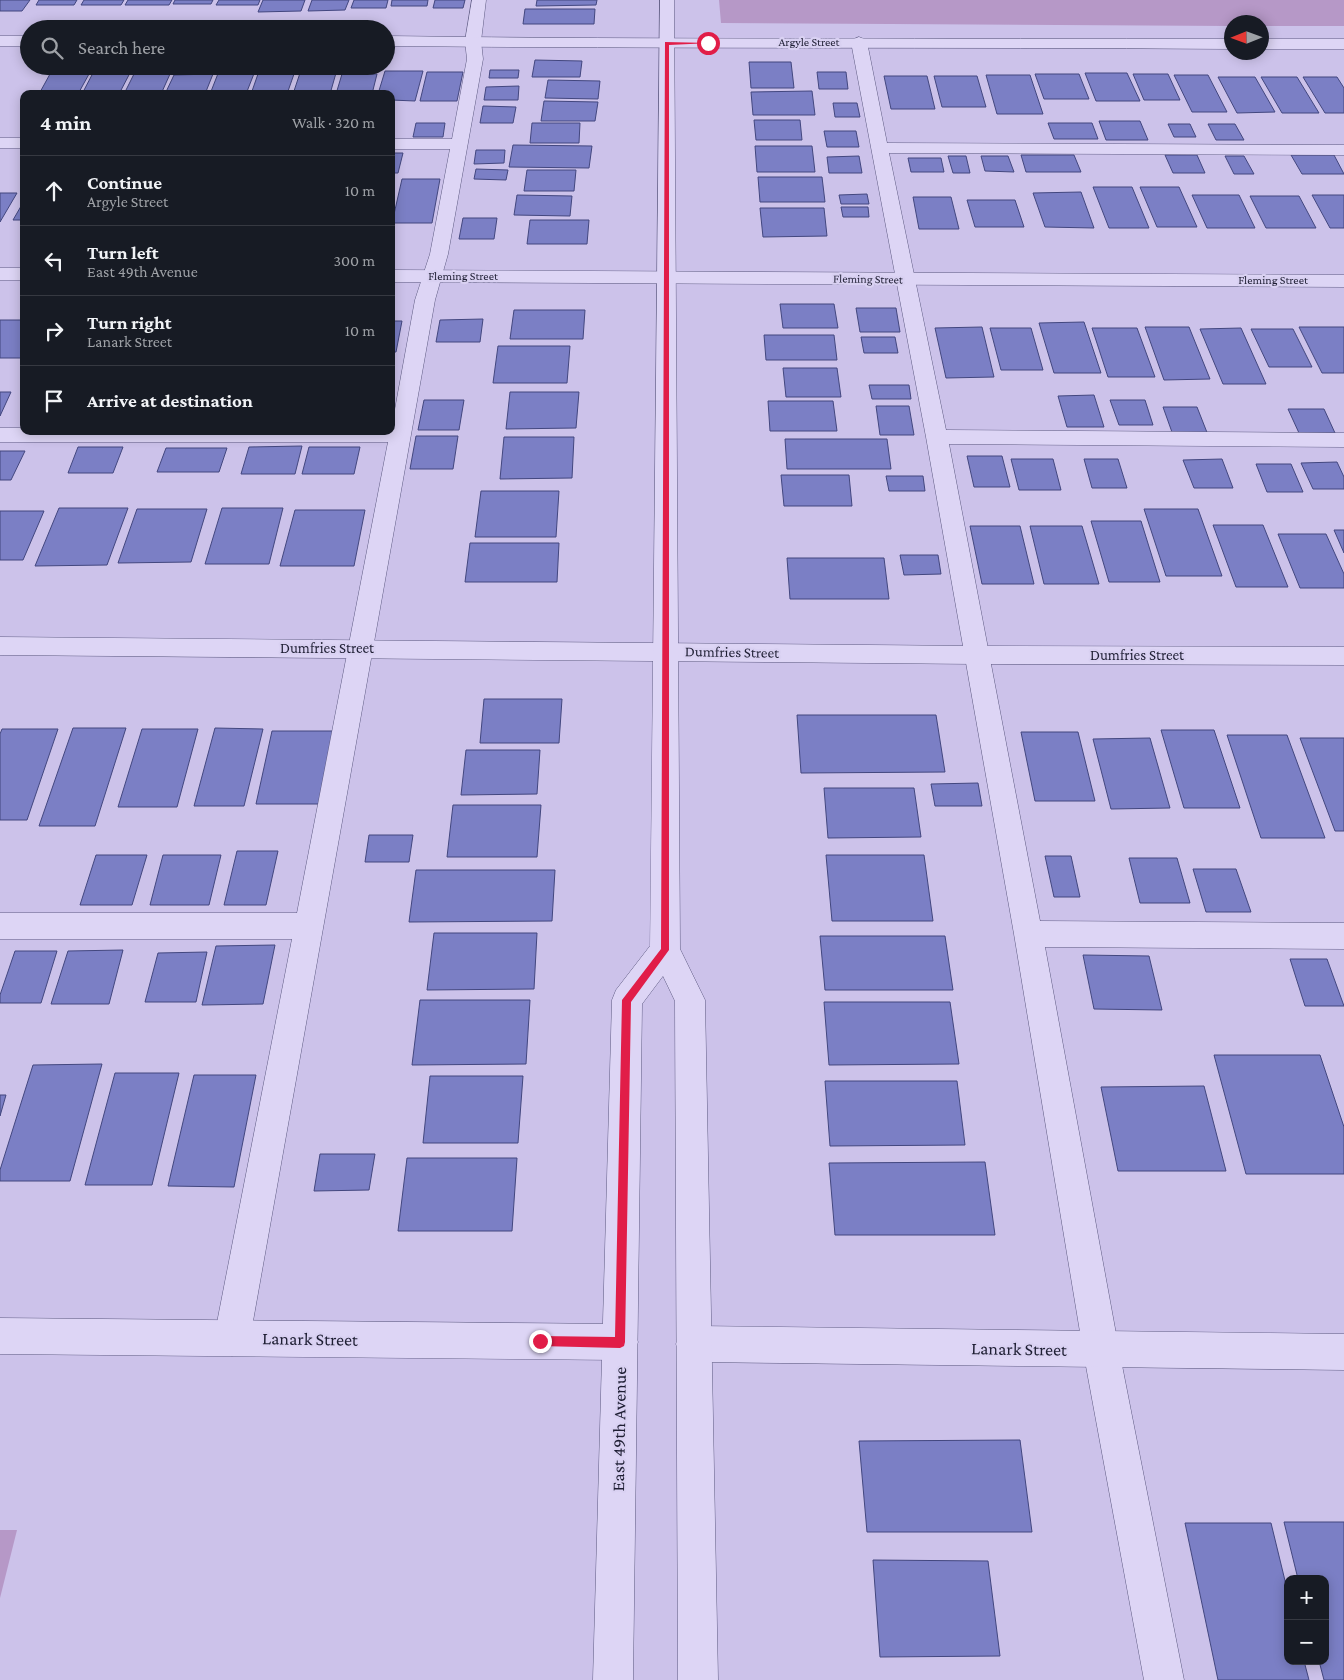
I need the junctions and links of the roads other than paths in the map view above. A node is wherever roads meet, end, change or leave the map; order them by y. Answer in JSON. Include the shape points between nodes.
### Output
{"nodes":[{"id":1,"x":479,"y":0,"type":"edge"},
{"id":2,"x":667,"y":0,"type":"edge"},
{"id":3,"x":0,"y":41,"type":"edge"},
{"id":4,"x":20,"y":41,"type":"edge"},
{"id":5,"x":395,"y":41,"type":"edge"},
{"id":6,"x":473,"y":41,"type":"junction"},
{"id":7,"x":858,"y":42,"type":"junction"},
{"id":8,"x":667,"y":43,"type":"junction"},
{"id":9,"x":1224,"y":44,"type":"edge"},
{"id":10,"x":1269,"y":44,"type":"edge"},
{"id":11,"x":1344,"y":44,"type":"edge"},
{"id":12,"x":0,"y":143,"type":"edge"},
{"id":13,"x":20,"y":143,"type":"edge"},
{"id":14,"x":395,"y":144,"type":"edge"},
{"id":15,"x":459,"y":144,"type":"junction"},
{"id":16,"x":881,"y":148,"type":"junction"},
{"id":17,"x":1344,"y":150,"type":"edge"},
{"id":18,"x":0,"y":274,"type":"edge"},
{"id":19,"x":20,"y":274,"type":"edge"},
{"id":20,"x":395,"y":276,"type":"edge"},
{"id":21,"x":432,"y":276,"type":"junction"},
{"id":22,"x":666,"y":277,"type":"junction"},
{"id":23,"x":905,"y":279,"type":"junction"},
{"id":24,"x":1344,"y":281,"type":"edge"},
{"id":25,"x":0,"y":434,"type":"edge"},
{"id":26,"x":20,"y":434,"type":"edge"},
{"id":27,"x":395,"y":435,"type":"edge"},
{"id":28,"x":400,"y":435,"type":"junction"},
{"id":29,"x":937,"y":437,"type":"junction"},
{"id":30,"x":1344,"y":440,"type":"edge"},
{"id":31,"x":0,"y":646,"type":"edge"},
{"id":32,"x":360,"y":648,"type":"junction"},
{"id":33,"x":667,"y":652,"type":"junction"},
{"id":34,"x":976,"y":655,"type":"junction"},
{"id":35,"x":1344,"y":656,"type":"edge"},
{"id":36,"x":0,"y":926,"type":"edge"},
{"id":37,"x":309,"y":926,"type":"junction"},
{"id":38,"x":1028,"y":934,"type":"junction"},
{"id":39,"x":1344,"y":936,"type":"edge"},
{"id":40,"x":665,"y":950,"type":"junction"},
{"id":41,"x":0,"y":1336,"type":"edge"},
{"id":42,"x":232,"y":1338,"type":"junction"},
{"id":43,"x":620,"y":1342,"type":"junction"},
{"id":44,"x":694,"y":1344,"type":"junction"},
{"id":45,"x":1101,"y":1350,"type":"junction"},
{"id":46,"x":1344,"y":1352,"type":"edge"},
{"id":47,"x":614,"y":1680,"type":"edge"},
{"id":48,"x":698,"y":1680,"type":"edge"},
{"id":49,"x":1164,"y":1680,"type":"edge"}],
"edges":[{"from":1,"to":6,"type":"street"},
{"from":2,"to":8,"type":"street"},
{"from":3,"to":4,"type":"street"},
{"from":5,"to":6,"type":"street","name":"Argyle Street"},
{"from":6,"to":8,"type":"street","name":"Argyle Street"},
{"from":6,"to":15,"type":"street","via":[[475,59]]},
{"from":7,"to":8,"type":"street","name":"Argyle Street"},
{"from":7,"to":9,"type":"street","name":"Argyle Street"},
{"from":7,"to":16,"type":"street"},
{"from":8,"to":22,"type":"street"},
{"from":10,"to":11,"type":"street"},
{"from":12,"to":13,"type":"street"},
{"from":14,"to":15,"type":"street"},
{"from":15,"to":21,"type":"street"},
{"from":16,"to":17,"type":"street"},
{"from":16,"to":23,"type":"street"},
{"from":18,"to":19,"type":"street"},
{"from":20,"to":21,"type":"street","name":"Fleming Street"},
{"from":21,"to":22,"type":"street","name":"Fleming Street"},
{"from":21,"to":28,"type":"street"},
{"from":22,"to":23,"type":"street","name":"Fleming Street"},
{"from":22,"to":33,"type":"street"},
{"from":23,"to":24,"type":"street","name":"Fleming Street"},
{"from":23,"to":29,"type":"street"},
{"from":25,"to":26,"type":"street"},
{"from":27,"to":28,"type":"street"},
{"from":28,"to":32,"type":"street"},
{"from":29,"to":30,"type":"street"},
{"from":29,"to":34,"type":"street"},
{"from":31,"to":32,"type":"street","name":"Dumfries Street"},
{"from":32,"to":33,"type":"street","name":"Dumfries Street"},
{"from":32,"to":37,"type":"street"},
{"from":33,"to":34,"type":"street","name":"Dumfries Street"},
{"from":33,"to":40,"type":"street"},
{"from":34,"to":35,"type":"street","name":"Dumfries Street"},
{"from":34,"to":38,"type":"street"},
{"from":36,"to":37,"type":"street"},
{"from":37,"to":42,"type":"street"},
{"from":38,"to":39,"type":"street"},
{"from":38,"to":45,"type":"street"},
{"from":40,"to":43,"type":"street","name":"East 49th Avenue","via":[[627,1000]]},
{"from":40,"to":44,"type":"street","via":[[690,1000]]},
{"from":41,"to":42,"type":"street","name":"Lanark Street"},
{"from":42,"to":43,"type":"street","name":"Lanark Street"},
{"from":43,"to":47,"type":"street","name":"East 49th Avenue"},
{"from":44,"to":45,"type":"street","name":"Lanark Street"},
{"from":44,"to":48,"type":"street"},
{"from":45,"to":46,"type":"street","name":"Lanark Street"},
{"from":45,"to":49,"type":"street"}]}
